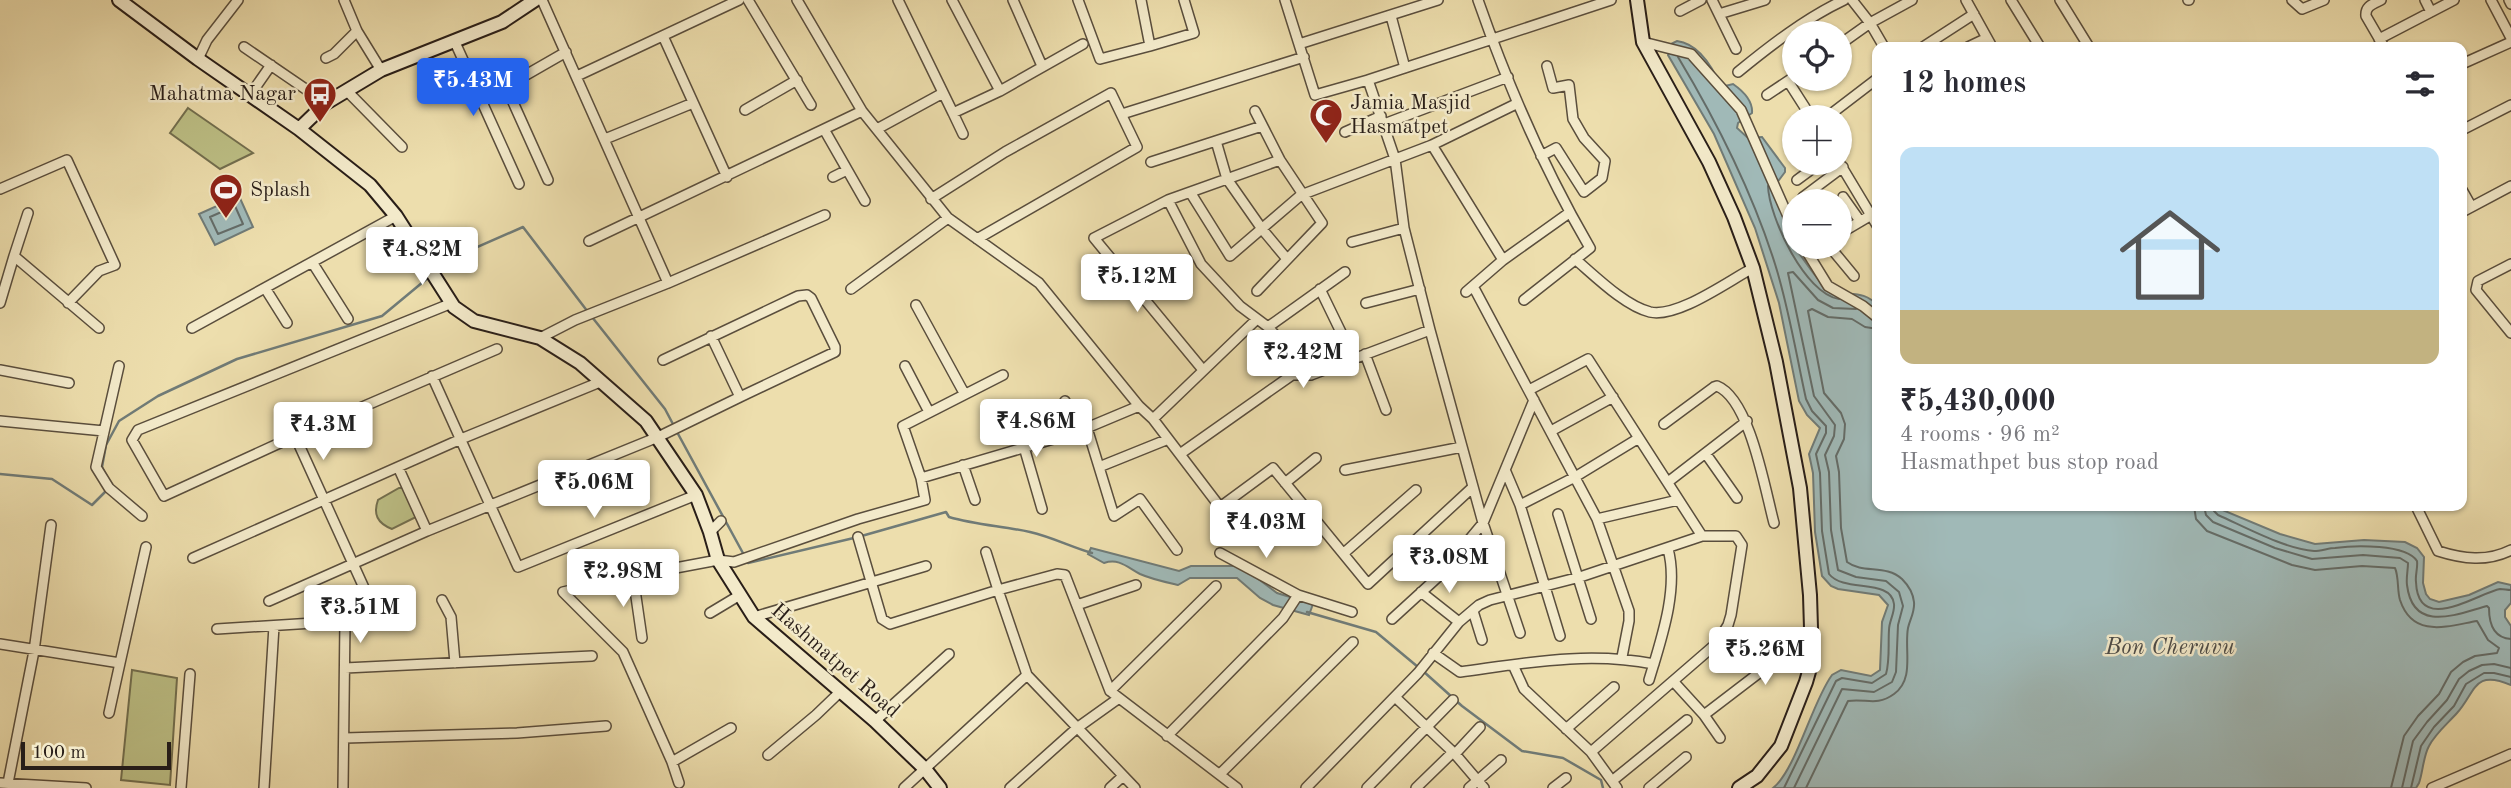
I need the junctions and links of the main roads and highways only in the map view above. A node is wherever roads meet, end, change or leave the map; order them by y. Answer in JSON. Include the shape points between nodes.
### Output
{"nodes":[{"id":1,"x":119,"y":0,"type":"edge"},
{"id":2,"x":535,"y":0,"type":"edge"},
{"id":3,"x":1637,"y":0,"type":"edge"},
{"id":4,"x":299,"y":129,"type":"junction"},
{"id":5,"x":940,"y":788,"type":"edge"},
{"id":6,"x":1739,"y":788,"type":"edge"}],
"edges":[{"from":1,"to":4,"type":"main road","name":"Hashmatpet Road"},
{"from":2,"to":4,"type":"main road","via":[[502,22],[381,70],[326,103]]},
{"from":3,"to":6,"type":"main road","via":[[1643,42],[1709,162],[1753,268],[1800,488],[1812,661],[1781,746],[1757,776]]},
{"from":4,"to":5,"type":"main road","name":"Hashmatpet Road","via":[[370,185],[396,216],[449,298],[474,321],[540,338],[580,363],[664,435],[696,495],[718,560],[754,617],[875,721]]}]}
